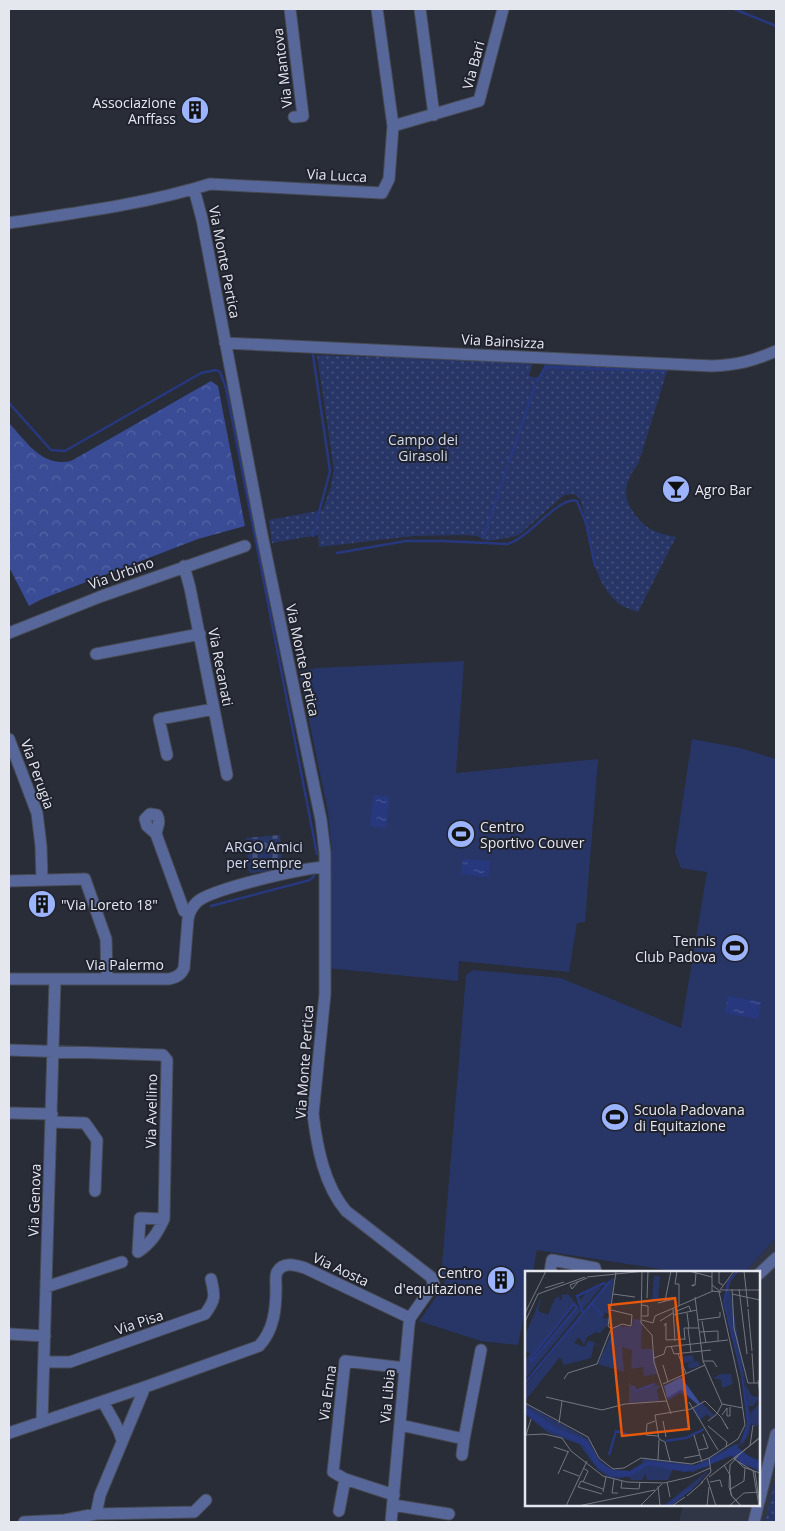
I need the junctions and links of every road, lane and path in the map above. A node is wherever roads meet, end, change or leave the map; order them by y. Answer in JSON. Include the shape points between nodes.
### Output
{"nodes":[{"id":1,"x":290,"y":9,"type":"edge"},
{"id":2,"x":377,"y":9,"type":"edge"},
{"id":3,"x":420,"y":9,"type":"edge"},
{"id":4,"x":503,"y":9,"type":"edge"},
{"id":5,"x":434,"y":115,"type":"junction"},
{"id":6,"x":294,"y":117,"type":"dead end"},
{"id":7,"x":393,"y":126,"type":"junction"},
{"id":8,"x":194,"y":189,"type":"junction"},
{"id":9,"x":9,"y":223,"type":"edge"},
{"id":10,"x":225,"y":343,"type":"junction"},
{"id":11,"x":776,"y":351,"type":"edge"},
{"id":12,"x":245,"y":546,"type":"dead end"},
{"id":13,"x":184,"y":566,"type":"junction"},
{"id":14,"x":9,"y":633,"type":"edge"},
{"id":15,"x":200,"y":634,"type":"junction"},
{"id":16,"x":96,"y":654,"type":"dead end"},
{"id":17,"x":214,"y":708,"type":"junction"},
{"id":18,"x":9,"y":739,"type":"edge"},
{"id":19,"x":166,"y":755,"type":"dead end"},
{"id":20,"x":227,"y":775,"type":"dead end"},
{"id":21,"x":156,"y":834,"type":"dead end"},
{"id":22,"x":325,"y":867,"type":"junction"},
{"id":23,"x":42,"y":880,"type":"junction"},
{"id":24,"x":9,"y":881,"type":"edge"},
{"id":25,"x":189,"y":914,"type":"junction"},
{"id":26,"x":107,"y":978,"type":"junction"},
{"id":27,"x":9,"y":979,"type":"edge"},
{"id":28,"x":55,"y":979,"type":"junction"},
{"id":29,"x":9,"y":1050,"type":"edge"},
{"id":30,"x":54,"y":1050,"type":"junction"},
{"id":31,"x":9,"y":1113,"type":"edge"},
{"id":32,"x":51,"y":1118,"type":"junction"},
{"id":33,"x":95,"y":1191,"type":"dead end"},
{"id":34,"x":164,"y":1219,"type":"dead end"},
{"id":35,"x":776,"y":1258,"type":"edge"},
{"id":36,"x":122,"y":1262,"type":"dead end"},
{"id":37,"x":550,"y":1271,"type":"edge"},
{"id":38,"x":596,"y":1271,"type":"edge"},
{"id":39,"x":760,"y":1273,"type":"edge"},
{"id":40,"x":211,"y":1279,"type":"dead end"},
{"id":41,"x":433,"y":1282,"type":"joint"},
{"id":42,"x":46,"y":1287,"type":"junction"},
{"id":43,"x":410,"y":1318,"type":"junction"},
{"id":44,"x":9,"y":1334,"type":"edge"},
{"id":45,"x":45,"y":1336,"type":"junction"},
{"id":46,"x":481,"y":1350,"type":"dead end"},
{"id":47,"x":45,"y":1362,"type":"junction"},
{"id":48,"x":405,"y":1368,"type":"junction"},
{"id":49,"x":145,"y":1387,"type":"junction"},
{"id":50,"x":103,"y":1401,"type":"junction"},
{"id":51,"x":42,"y":1421,"type":"junction"},
{"id":52,"x":400,"y":1425,"type":"junction"},
{"id":53,"x":9,"y":1433,"type":"edge"},
{"id":54,"x":776,"y":1434,"type":"edge"},
{"id":55,"x":464,"y":1439,"type":"junction"},
{"id":56,"x":122,"y":1441,"type":"junction"},
{"id":57,"x":462,"y":1455,"type":"dead end"},
{"id":58,"x":762,"y":1475,"type":"edge"},
{"id":59,"x":345,"y":1479,"type":"junction"},
{"id":60,"x":760,"y":1490,"type":"edge"},
{"id":61,"x":206,"y":1500,"type":"dead end"},
{"id":62,"x":393,"y":1500,"type":"junction"},
{"id":63,"x":758,"y":1506,"type":"edge"},
{"id":64,"x":339,"y":1512,"type":"dead end"},
{"id":65,"x":96,"y":1514,"type":"junction"},
{"id":66,"x":449,"y":1514,"type":"dead end"},
{"id":67,"x":117,"y":1518,"type":"edge"},
{"id":68,"x":24,"y":1522,"type":"edge"},
{"id":69,"x":391,"y":1522,"type":"edge"},
{"id":70,"x":754,"y":1522,"type":"edge"}],
"edges":[{"from":1,"to":6,"type":"street","name":"Via Mantova","via":[[303,116]]},
{"from":2,"to":7,"type":"street","name":"Via Lucca"},
{"from":3,"to":5,"type":"street"},
{"from":4,"to":5,"type":"street","name":"Via Bari","via":[[479,101]]},
{"from":5,"to":7,"type":"street","name":"Via Bari"},
{"from":7,"to":8,"type":"street","name":"Via Lucca","via":[[390,179],[382,193],[210,184]]},
{"from":8,"to":9,"type":"street"},
{"from":8,"to":10,"type":"street","name":"Via Monte Pertica"},
{"from":10,"to":11,"type":"street","name":"Via Bainsizza","via":[[712,366],[751,362]]},
{"from":10,"to":22,"type":"street","name":"Via Monte Pertica","via":[[321,820]]},
{"from":12,"to":13,"type":"street","name":"Via Urbino"},
{"from":13,"to":14,"type":"street","name":"Via Urbino"},
{"from":13,"to":15,"type":"street","name":"Via Recanati"},
{"from":15,"to":16,"type":"street"},
{"from":15,"to":17,"type":"street","name":"Via Recanati"},
{"from":17,"to":19,"type":"street","via":[[153,720]]},
{"from":17,"to":20,"type":"street","name":"Via Recanati"},
{"from":18,"to":23,"type":"street","name":"Via Perugia","via":[[37,814]]},
{"from":21,"to":25,"type":"street","via":[[184,911]]},
{"from":22,"to":25,"type":"street","via":[[210,894],[198,901]]},
{"from":22,"to":41,"type":"street","name":"Via Monte Pertica","via":[[325,994],[313,1114],[318,1144],[329,1184],[346,1211]]},
{"from":23,"to":24,"type":"street"},
{"from":23,"to":26,"type":"street","via":[[85,879],[106,938]]},
{"from":25,"to":26,"type":"street","name":"Via Palermo","via":[[184,968],[176,978]]},
{"from":26,"to":28,"type":"street","name":"Via Palermo"},
{"from":27,"to":28,"type":"street","name":"Via Palermo"},
{"from":28,"to":30,"type":"street","name":"Via Genova"},
{"from":29,"to":30,"type":"street","name":"Via Avellino"},
{"from":30,"to":32,"type":"street","name":"Via Genova"},
{"from":30,"to":34,"type":"street","name":"Via Avellino","via":[[163,1055],[167,1060]]},
{"from":31,"to":32,"type":"street"},
{"from":32,"to":33,"type":"street","via":[[86,1123],[97,1140]]},
{"from":32,"to":42,"type":"street","name":"Via Genova"},
{"from":35,"to":39,"type":"street"},
{"from":36,"to":42,"type":"street"},
{"from":37,"to":38,"type":"street","via":[[552,1260],[596,1268]]},
{"from":40,"to":47,"type":"street","name":"Via Pisa","via":[[215,1296],[204,1314],[70,1362]]},
{"from":41,"to":43,"type":"street","name":"Via Libia"},
{"from":42,"to":45,"type":"street","name":"Via Genova"},
{"from":43,"to":48,"type":"street","name":"Via Libia"},
{"from":43,"to":49,"type":"street","name":"Via Aosta","via":[[305,1268],[287,1265],[277,1273],[272,1326],[259,1346]]},
{"from":44,"to":45,"type":"street"},
{"from":45,"to":47,"type":"street","name":"Via Genova"},
{"from":46,"to":55,"type":"street"},
{"from":47,"to":51,"type":"street","name":"Via Genova"},
{"from":48,"to":52,"type":"street","name":"Via Libia"},
{"from":48,"to":59,"type":"street","name":"Via Enna","via":[[345,1361],[332,1472]]},
{"from":49,"to":50,"type":"street","name":"Via Aosta"},
{"from":49,"to":56,"type":"street"},
{"from":50,"to":51,"type":"street","name":"Via Aosta"},
{"from":50,"to":56,"type":"street"},
{"from":51,"to":53,"type":"street","name":"Via Aosta"},
{"from":52,"to":55,"type":"street"},
{"from":52,"to":62,"type":"street","name":"Via Libia"},
{"from":54,"to":58,"type":"street"},
{"from":55,"to":57,"type":"street"},
{"from":56,"to":65,"type":"street","via":[[100,1495]]},
{"from":58,"to":60,"type":"street"},
{"from":59,"to":62,"type":"street"},
{"from":59,"to":64,"type":"street"},
{"from":61,"to":67,"type":"street","via":[[194,1512]]},
{"from":62,"to":66,"type":"street"},
{"from":62,"to":69,"type":"street","name":"Via Libia"},
{"from":63,"to":70,"type":"street"},
{"from":65,"to":67,"type":"street"},
{"from":65,"to":68,"type":"street","via":[[65,1520]]}]}
